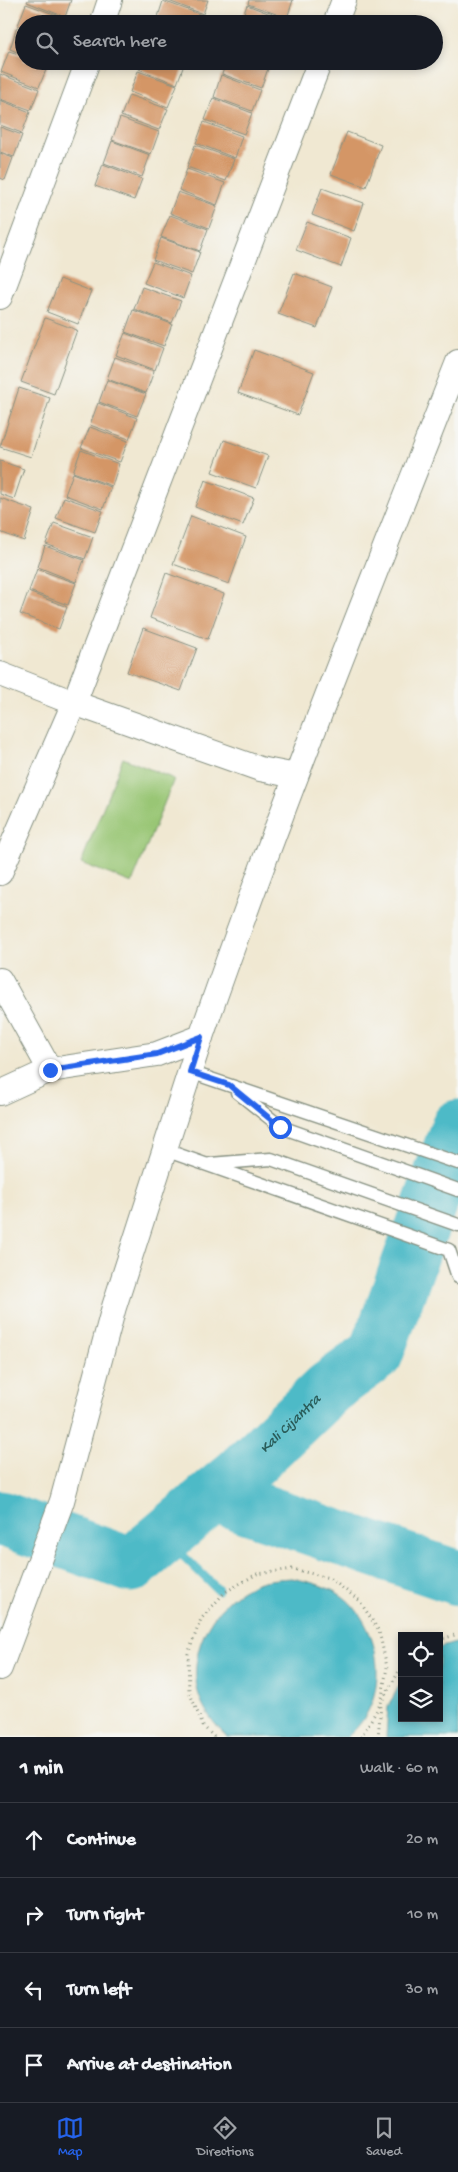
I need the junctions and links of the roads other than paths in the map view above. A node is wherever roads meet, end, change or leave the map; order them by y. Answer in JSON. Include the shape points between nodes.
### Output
{"nodes":[{"id":1,"x":110,"y":0,"type":"edge"},
{"id":2,"x":344,"y":0,"type":"edge"},
{"id":3,"x":105,"y":15,"type":"edge"},
{"id":4,"x":338,"y":15,"type":"edge"},
{"id":5,"x":85,"y":70,"type":"edge"},
{"id":6,"x":317,"y":70,"type":"edge"},
{"id":7,"x":0,"y":297,"type":"edge"},
{"id":8,"x":458,"y":362,"type":"edge"},
{"id":9,"x":0,"y":674,"type":"edge"},
{"id":10,"x":74,"y":703,"type":"junction"},
{"id":11,"x":296,"y":776,"type":"junction"},
{"id":12,"x":0,"y":873,"type":"edge"},
{"id":13,"x":0,"y":980,"type":"edge"},
{"id":14,"x":201,"y":1037,"type":"junction"},
{"id":15,"x":50,"y":1070,"type":"junction"},
{"id":16,"x":190,"y":1072,"type":"junction"},
{"id":17,"x":229,"y":1085,"type":"junction"},
{"id":18,"x":0,"y":1093,"type":"edge"},
{"id":19,"x":165,"y":1150,"type":"junction"},
{"id":20,"x":458,"y":1163,"type":"edge"},
{"id":21,"x":206,"y":1164,"type":"junction"},
{"id":22,"x":458,"y":1190,"type":"edge"},
{"id":23,"x":458,"y":1225,"type":"edge"},
{"id":24,"x":458,"y":1277,"type":"edge"},
{"id":25,"x":0,"y":1668,"type":"edge"}],
"edges":[{"from":1,"to":3,"type":"street"},
{"from":2,"to":4,"type":"street"},
{"from":5,"to":7,"type":"street"},
{"from":6,"to":10,"type":"street"},
{"from":8,"to":11,"type":"street"},
{"from":9,"to":10,"type":"street"},
{"from":10,"to":11,"type":"street","via":[[260,770]]},
{"from":10,"to":12,"type":"street"},
{"from":11,"to":14,"type":"street"},
{"from":13,"to":15,"type":"street"},
{"from":14,"to":15,"type":"street","via":[[157,1054]]},
{"from":14,"to":16,"type":"street"},
{"from":15,"to":18,"type":"street"},
{"from":16,"to":17,"type":"lane"},
{"from":16,"to":19,"type":"street"},
{"from":17,"to":20,"type":"lane"},
{"from":17,"to":22,"type":"lane","via":[[280,1127]]},
{"from":19,"to":21,"type":"lane"},
{"from":19,"to":25,"type":"street","via":[[114,1308],[62,1502]]},
{"from":21,"to":23,"type":"lane","via":[[271,1159]]},
{"from":21,"to":24,"type":"lane","via":[[449,1250]]}]}
